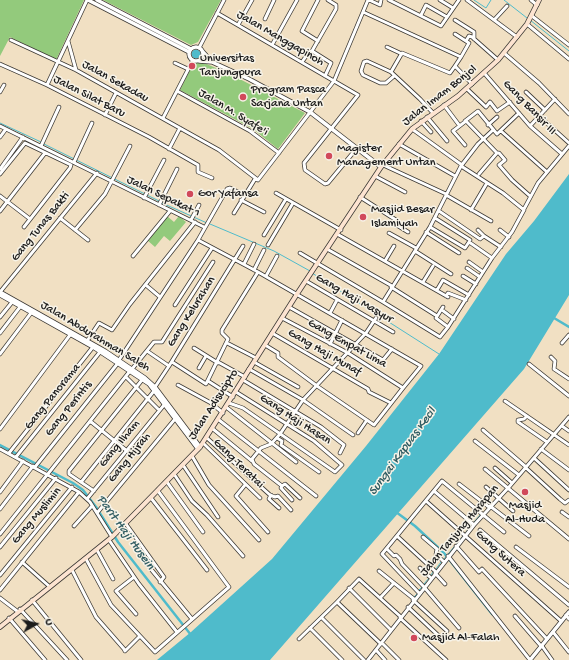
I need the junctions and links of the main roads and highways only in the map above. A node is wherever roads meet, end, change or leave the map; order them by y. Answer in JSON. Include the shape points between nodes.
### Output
{"nodes":[{"id":1,"x":539,"y":0,"type":"edge"},
{"id":2,"x":310,"y":275,"type":"joint"},
{"id":3,"x":0,"y":627,"type":"edge"}],
"edges":[{"from":1,"to":2,"type":"main road","name":"Jalan Imam Bonjol","via":[[527,24],[485,74],[421,121],[399,144],[360,197]]},
{"from":2,"to":3,"type":"main road","name":"Jalan Adisucipto","via":[[219,420],[192,456],[111,538]]}]}
